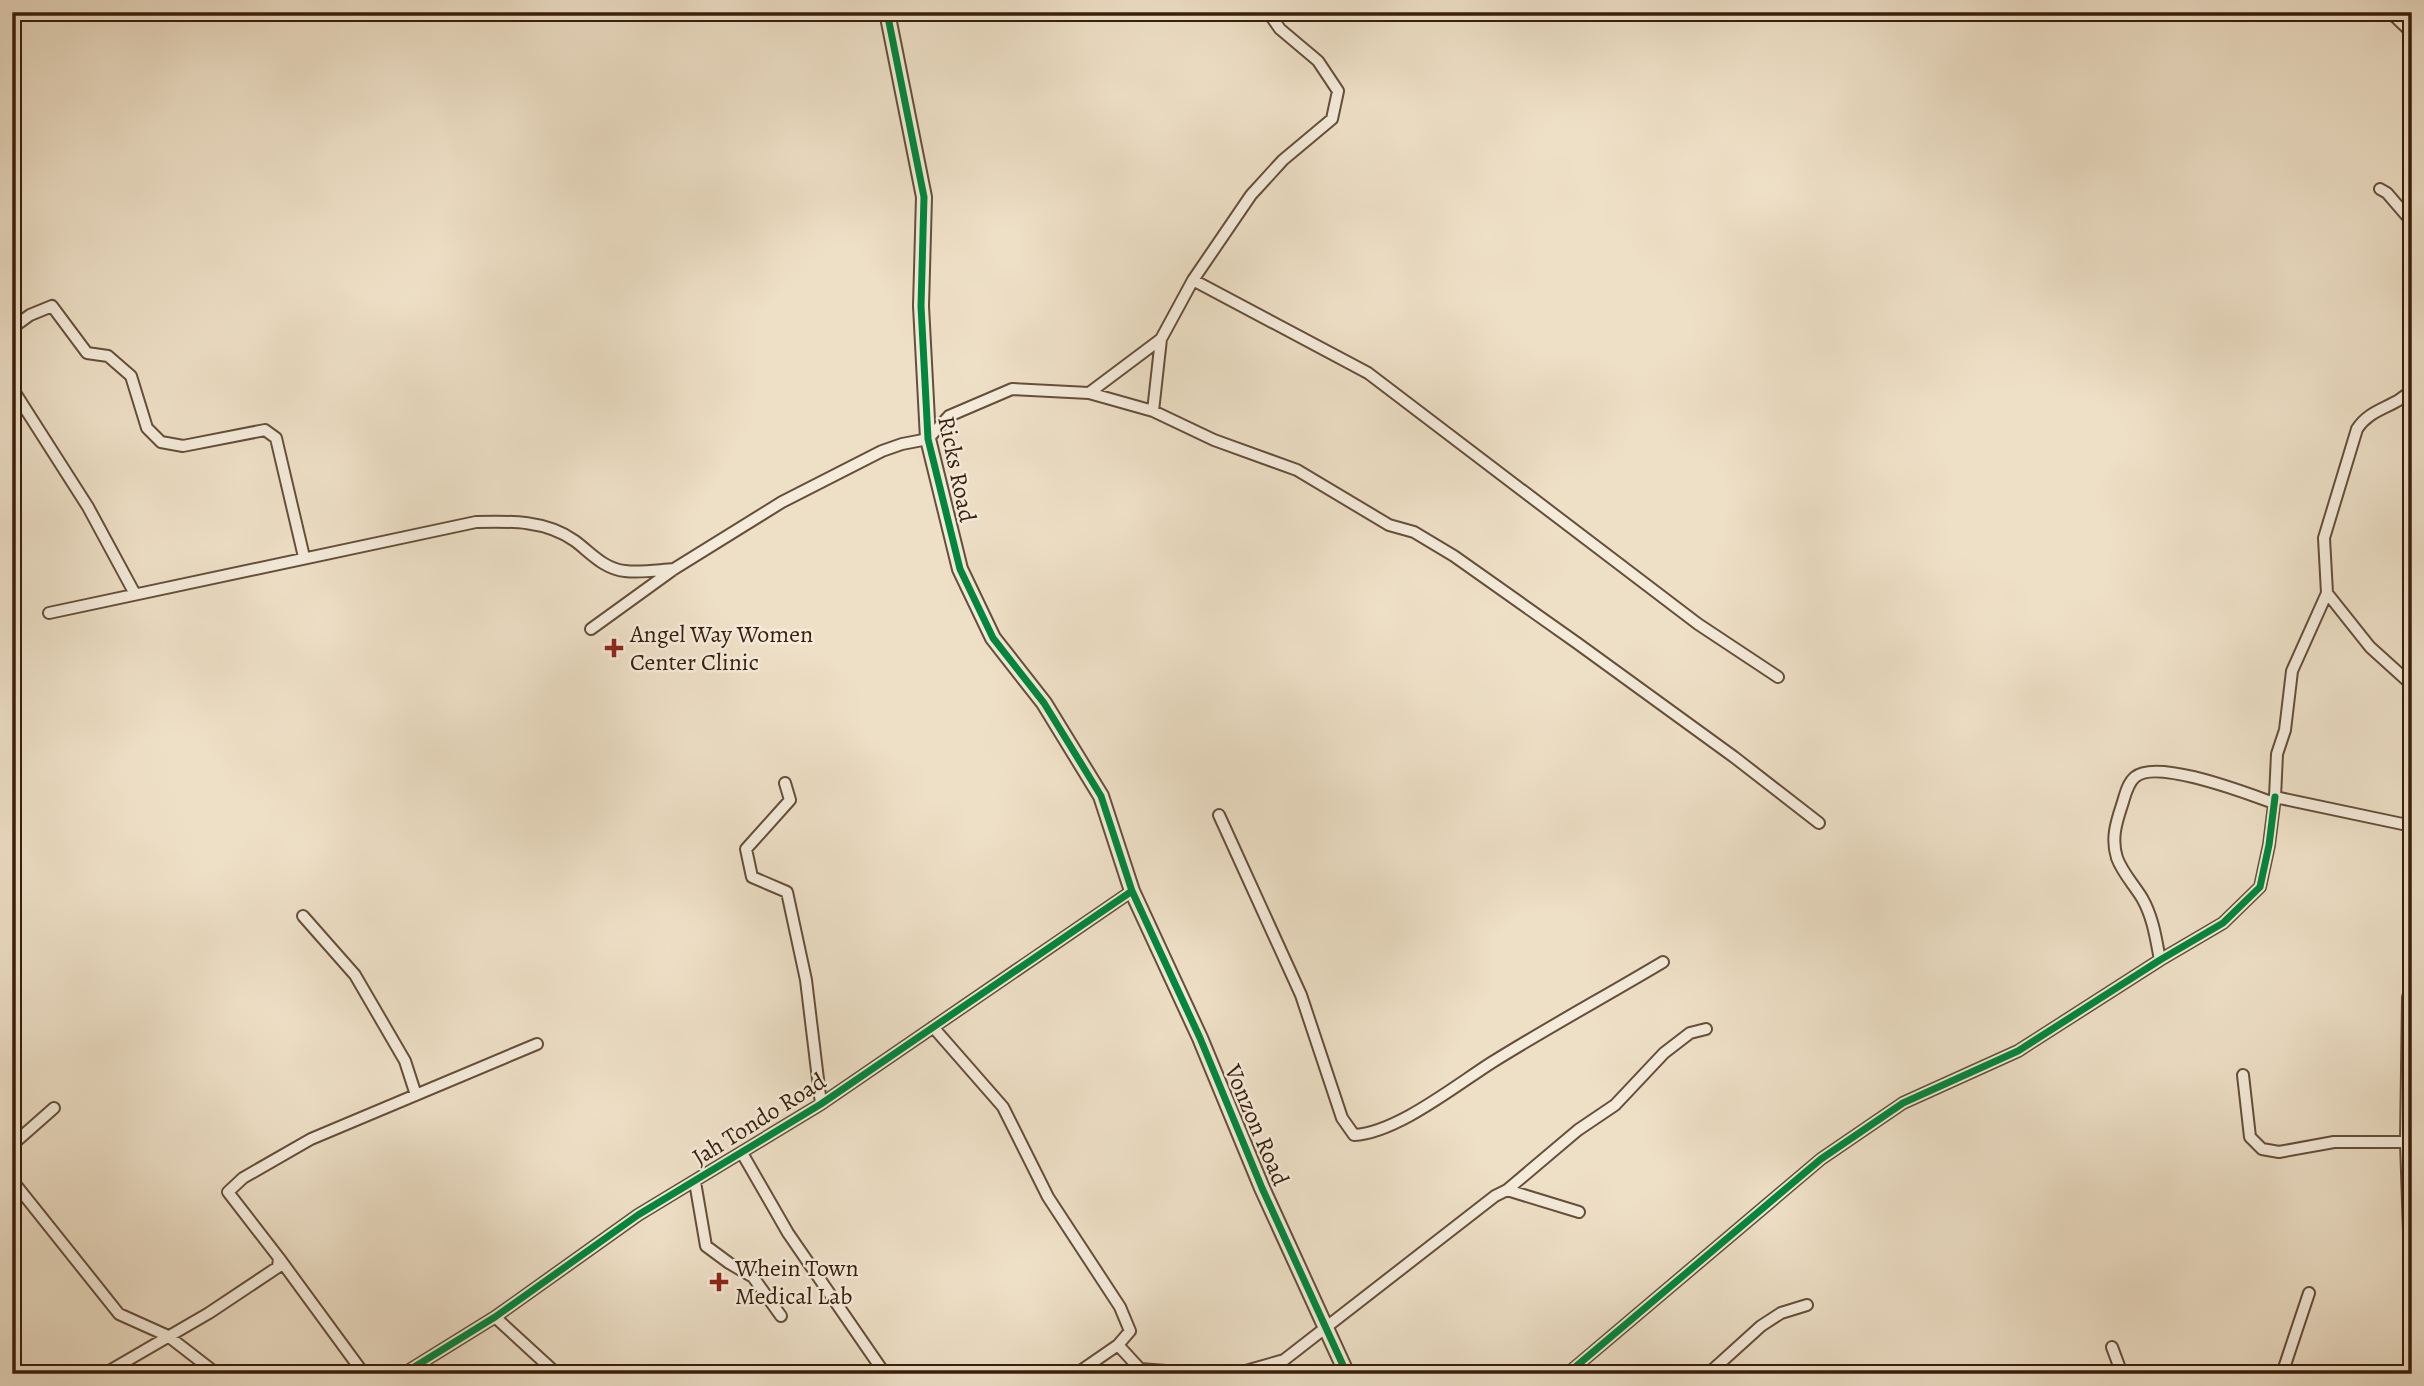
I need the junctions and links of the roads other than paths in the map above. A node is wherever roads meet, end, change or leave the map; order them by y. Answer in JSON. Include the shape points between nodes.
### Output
{"nodes":[{"id":1,"x":887,"y":12,"type":"edge"},
{"id":2,"x":1268,"y":12,"type":"edge"},
{"id":3,"x":2390,"y":12,"type":"edge"},
{"id":4,"x":2412,"y":33,"type":"edge"},
{"id":5,"x":2380,"y":190,"type":"dead end"},
{"id":6,"x":2412,"y":222,"type":"edge"},
{"id":7,"x":1193,"y":280,"type":"junction"},
{"id":8,"x":12,"y":328,"type":"edge"},
{"id":9,"x":1161,"y":339,"type":"junction"},
{"id":10,"x":12,"y":388,"type":"edge"},
{"id":11,"x":2412,"y":389,"type":"edge"},
{"id":12,"x":1089,"y":393,"type":"junction"},
{"id":13,"x":1153,"y":411,"type":"junction"},
{"id":14,"x":928,"y":439,"type":"junction"},
{"id":15,"x":304,"y":557,"type":"junction"},
{"id":16,"x":674,"y":569,"type":"junction"},
{"id":17,"x":2327,"y":593,"type":"junction"},
{"id":18,"x":135,"y":594,"type":"junction"},
{"id":19,"x":49,"y":613,"type":"dead end"},
{"id":20,"x":591,"y":629,"type":"dead end"},
{"id":21,"x":1778,"y":677,"type":"dead end"},
{"id":22,"x":2412,"y":685,"type":"edge"},
{"id":23,"x":786,"y":783,"type":"dead end"},
{"id":24,"x":2274,"y":800,"type":"junction"},
{"id":25,"x":1219,"y":816,"type":"dead end"},
{"id":26,"x":1819,"y":823,"type":"dead end"},
{"id":27,"x":2412,"y":826,"type":"edge"},
{"id":28,"x":1132,"y":891,"type":"junction"},
{"id":29,"x":303,"y":916,"type":"dead end"},
{"id":30,"x":2160,"y":960,"type":"junction"},
{"id":31,"x":1663,"y":962,"type":"dead end"},
{"id":32,"x":2408,"y":997,"type":"dead end"},
{"id":33,"x":933,"y":1027,"type":"junction"},
{"id":34,"x":1706,"y":1030,"type":"dead end"},
{"id":35,"x":537,"y":1044,"type":"dead end"},
{"id":36,"x":2243,"y":1075,"type":"dead end"},
{"id":37,"x":416,"y":1096,"type":"junction"},
{"id":38,"x":821,"y":1104,"type":"junction"},
{"id":39,"x":54,"y":1108,"type":"dead end"},
{"id":40,"x":2409,"y":1142,"type":"edge"},
{"id":41,"x":12,"y":1145,"type":"edge"},
{"id":42,"x":742,"y":1153,"type":"junction"},
{"id":43,"x":12,"y":1180,"type":"edge"},
{"id":44,"x":695,"y":1182,"type":"junction"},
{"id":45,"x":1507,"y":1190,"type":"junction"},
{"id":46,"x":1579,"y":1212,"type":"dead end"},
{"id":47,"x":279,"y":1258,"type":"junction"},
{"id":48,"x":2410,"y":1262,"type":"dead end"},
{"id":49,"x":2309,"y":1293,"type":"dead end"},
{"id":50,"x":1807,"y":1305,"type":"dead end"},
{"id":51,"x":780,"y":1316,"type":"dead end"},
{"id":52,"x":495,"y":1317,"type":"junction"},
{"id":53,"x":1325,"y":1330,"type":"junction"},
{"id":54,"x":168,"y":1336,"type":"junction"},
{"id":55,"x":1118,"y":1345,"type":"junction"},
{"id":56,"x":2112,"y":1347,"type":"dead end"},
{"id":57,"x":104,"y":1374,"type":"edge"},
{"id":58,"x":217,"y":1374,"type":"edge"},
{"id":59,"x":364,"y":1374,"type":"edge"},
{"id":60,"x":403,"y":1374,"type":"edge"},
{"id":61,"x":557,"y":1374,"type":"edge"},
{"id":62,"x":886,"y":1374,"type":"edge"},
{"id":63,"x":1076,"y":1374,"type":"edge"},
{"id":64,"x":1205,"y":1374,"type":"edge"},
{"id":65,"x":1235,"y":1374,"type":"edge"},
{"id":66,"x":1347,"y":1374,"type":"edge"},
{"id":67,"x":1567,"y":1374,"type":"edge"},
{"id":68,"x":1708,"y":1374,"type":"edge"},
{"id":69,"x":2122,"y":1374,"type":"edge"},
{"id":70,"x":2282,"y":1374,"type":"edge"}],
"edges":[{"from":1,"to":14,"type":"street","name":"Ricks Road","via":[[924,197],[921,306]]},
{"from":2,"to":7,"type":"street","via":[[1280,29],[1318,61],[1338,91],[1332,119],[1283,160],[1251,195]]},
{"from":3,"to":4,"type":"street"},
{"from":5,"to":6,"type":"street"},
{"from":7,"to":9,"type":"street"},
{"from":7,"to":21,"type":"street","via":[[1367,373],[1698,624]]},
{"from":8,"to":15,"type":"street","via":[[52,306],[87,353],[108,356],[131,376],[148,428],[161,442],[183,446],[265,430],[276,438]]},
{"from":9,"to":12,"type":"street"},
{"from":9,"to":13,"type":"street"},
{"from":10,"to":18,"type":"street","via":[[88,507]]},
{"from":11,"to":17,"type":"street","via":[[2365,417],[2357,429],[2325,538]]},
{"from":12,"to":13,"type":"street"},
{"from":12,"to":14,"type":"street","via":[[1012,389],[949,416]]},
{"from":13,"to":26,"type":"street","via":[[1214,440],[1297,470],[1389,525],[1414,532],[1454,556]]},
{"from":14,"to":16,"type":"street","via":[[902,444],[831,476]]},
{"from":14,"to":28,"type":"street","name":"Ricks Road","via":[[960,569],[993,638],[1044,704],[1101,796]]},
{"from":15,"to":16,"type":"street","via":[[475,522],[519,521],[574,540],[595,559],[624,572]]},
{"from":15,"to":18,"type":"street"},
{"from":16,"to":20,"type":"street"},
{"from":17,"to":22,"type":"street","via":[[2370,648]]},
{"from":17,"to":24,"type":"street","via":[[2292,671]]},
{"from":18,"to":19,"type":"street"},
{"from":23,"to":38,"type":"street","via":[[790,800],[746,849],[752,877],[787,892],[806,979]]},
{"from":24,"to":27,"type":"street"},
{"from":24,"to":30,"type":"street","via":[[2260,887],[2223,923]]},
{"from":24,"to":30,"type":"street","via":[[2211,780],[2154,771],[2134,777],[2114,828],[2114,847],[2144,901]]},
{"from":25,"to":31,"type":"street","via":[[1301,995],[1342,1118],[1354,1135],[1412,1114]]},
{"from":28,"to":33,"type":"street","name":"Jah Tondo Road"},
{"from":28,"to":53,"type":"street","name":"Vonzon Road"},
{"from":29,"to":37,"type":"street","via":[[355,975],[405,1061]]},
{"from":30,"to":67,"type":"street","via":[[2018,1051],[1903,1103],[1821,1159]]},
{"from":32,"to":40,"type":"street"},
{"from":33,"to":38,"type":"street","name":"Jah Tondo Road"},
{"from":33,"to":55,"type":"street","via":[[1003,1107],[1048,1198],[1119,1307],[1130,1331]]},
{"from":34,"to":45,"type":"street","via":[[1690,1033],[1664,1053],[1615,1105]]},
{"from":35,"to":37,"type":"street"},
{"from":36,"to":40,"type":"street","via":[[2250,1137],[2262,1149],[2279,1152],[2334,1142]]},
{"from":37,"to":47,"type":"street","via":[[311,1139],[243,1178],[228,1192]]},
{"from":38,"to":42,"type":"street","name":"Jah Tondo Road"},
{"from":39,"to":41,"type":"street"},
{"from":40,"to":48,"type":"street"},
{"from":42,"to":44,"type":"street","name":"Jah Tondo Road"},
{"from":42,"to":62,"type":"street","via":[[788,1233]]},
{"from":43,"to":54,"type":"street","via":[[119,1314]]},
{"from":44,"to":51,"type":"street","via":[[706,1246],[753,1277]]},
{"from":44,"to":52,"type":"street","name":"Jah Tondo Road","via":[[638,1215]]},
{"from":45,"to":46,"type":"street"},
{"from":45,"to":53,"type":"street"},
{"from":47,"to":54,"type":"street","via":[[278,1267]]},
{"from":47,"to":59,"type":"street"},
{"from":49,"to":70,"type":"street"},
{"from":50,"to":68,"type":"street","via":[[1760,1326]]},
{"from":52,"to":60,"type":"street","name":"Jah Tondo Road"},
{"from":52,"to":61,"type":"street"},
{"from":53,"to":65,"type":"street","via":[[1284,1360]]},
{"from":53,"to":66,"type":"street","name":"Vonzon Road"},
{"from":54,"to":57,"type":"street"},
{"from":54,"to":58,"type":"street"},
{"from":55,"to":63,"type":"street"},
{"from":55,"to":64,"type":"street","via":[[1140,1369]]},
{"from":56,"to":69,"type":"street"}]}
